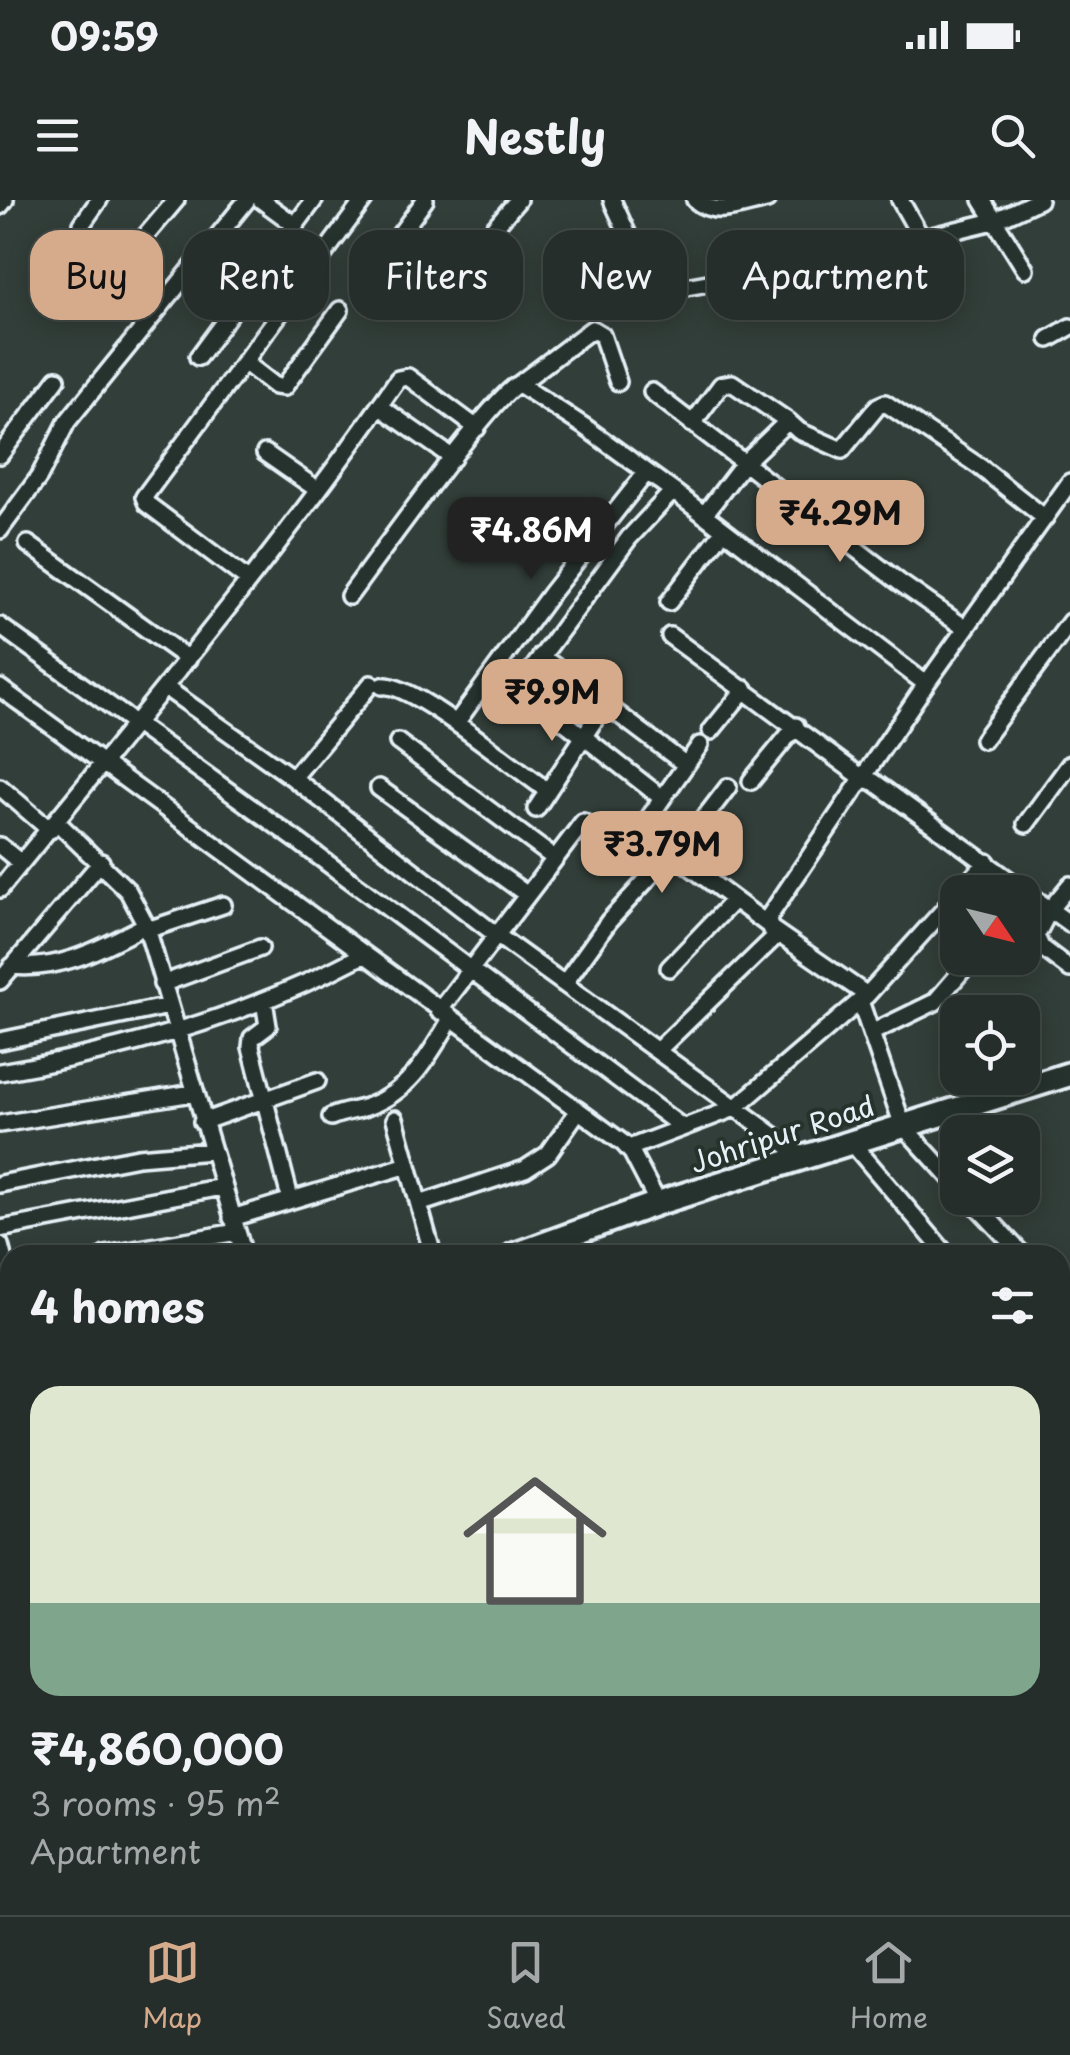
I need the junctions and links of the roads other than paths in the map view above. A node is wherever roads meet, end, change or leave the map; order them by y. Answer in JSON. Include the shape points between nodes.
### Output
{"nodes":[{"id":1,"x":5,"y":200,"type":"edge"},
{"id":2,"x":99,"y":200,"type":"edge"},
{"id":3,"x":176,"y":200,"type":"edge"},
{"id":4,"x":247,"y":200,"type":"edge"},
{"id":5,"x":261,"y":200,"type":"edge"},
{"id":6,"x":314,"y":200,"type":"edge"},
{"id":7,"x":364,"y":200,"type":"edge"},
{"id":8,"x":425,"y":200,"type":"edge"},
{"id":9,"x":518,"y":200,"type":"edge"},
{"id":10,"x":612,"y":200,"type":"edge"},
{"id":11,"x":695,"y":200,"type":"edge"},
{"id":12,"x":767,"y":200,"type":"edge"},
{"id":13,"x":900,"y":200,"type":"edge"},
{"id":14,"x":982,"y":200,"type":"edge"},
{"id":15,"x":1039,"y":200,"type":"edge"},
{"id":16,"x":0,"y":206,"type":"edge"},
{"id":17,"x":994,"y":222,"type":"junction"},
{"id":18,"x":82,"y":224,"type":"dead end"},
{"id":19,"x":294,"y":226,"type":"junction"},
{"id":20,"x":151,"y":230,"type":"edge"},
{"id":21,"x":403,"y":230,"type":"edge"},
{"id":22,"x":492,"y":230,"type":"edge"},
{"id":23,"x":917,"y":230,"type":"edge"},
{"id":24,"x":960,"y":230,"type":"edge"},
{"id":25,"x":1024,"y":269,"type":"dead end"},
{"id":26,"x":707,"y":283,"type":"edge"},
{"id":27,"x":340,"y":310,"type":"dead end"},
{"id":28,"x":1070,"y":327,"type":"edge"},
{"id":29,"x":1049,"y":339,"type":"dead end"},
{"id":30,"x":198,"y":357,"type":"dead end"},
{"id":31,"x":244,"y":362,"type":"junction"},
{"id":32,"x":57,"y":379,"type":"dead end"},
{"id":33,"x":618,"y":382,"type":"dead end"},
{"id":34,"x":519,"y":384,"type":"junction"},
{"id":35,"x":652,"y":392,"type":"dead end"},
{"id":36,"x":379,"y":406,"type":"junction"},
{"id":37,"x":788,"y":421,"type":"junction"},
{"id":38,"x":692,"y":424,"type":"junction"},
{"id":39,"x":477,"y":428,"type":"junction"},
{"id":40,"x":265,"y":453,"type":"dead end"},
{"id":41,"x":0,"y":455,"type":"edge"},
{"id":42,"x":453,"y":458,"type":"junction"},
{"id":43,"x":743,"y":464,"type":"junction"},
{"id":44,"x":646,"y":473,"type":"junction"},
{"id":45,"x":1070,"y":482,"type":"edge"},
{"id":46,"x":318,"y":490,"type":"junction"},
{"id":47,"x":672,"y":491,"type":"junction"},
{"id":48,"x":704,"y":515,"type":"junction"},
{"id":49,"x":1045,"y":518,"type":"junction"},
{"id":50,"x":0,"y":530,"type":"edge"},
{"id":51,"x":724,"y":530,"type":"junction"},
{"id":52,"x":28,"y":544,"type":"dead end"},
{"id":53,"x":248,"y":580,"type":"junction"},
{"id":54,"x":350,"y":596,"type":"dead end"},
{"id":55,"x":669,"y":602,"type":"dead end"},
{"id":56,"x":1070,"y":622,"type":"edge"},
{"id":57,"x":0,"y":626,"type":"edge"},
{"id":58,"x":966,"y":628,"type":"junction"},
{"id":59,"x":670,"y":636,"type":"dead end"},
{"id":60,"x":541,"y":656,"type":"junction"},
{"id":61,"x":188,"y":660,"type":"junction"},
{"id":62,"x":926,"y":684,"type":"junction"},
{"id":63,"x":520,"y":687,"type":"junction"},
{"id":64,"x":0,"y":688,"type":"edge"},
{"id":65,"x":166,"y":688,"type":"junction"},
{"id":66,"x":744,"y":689,"type":"junction"},
{"id":67,"x":605,"y":704,"type":"junction"},
{"id":68,"x":506,"y":705,"type":"dead end"},
{"id":69,"x":456,"y":723,"type":"junction"},
{"id":70,"x":136,"y":724,"type":"junction"},
{"id":71,"x":796,"y":726,"type":"junction"},
{"id":72,"x":712,"y":730,"type":"dead end"},
{"id":73,"x":584,"y":736,"type":"junction"},
{"id":74,"x":984,"y":740,"type":"dead end"},
{"id":75,"x":398,"y":742,"type":"dead end"},
{"id":76,"x":700,"y":744,"type":"dead end"},
{"id":77,"x":1070,"y":764,"type":"edge"},
{"id":78,"x":686,"y":765,"type":"junction"},
{"id":79,"x":103,"y":766,"type":"junction"},
{"id":80,"x":293,"y":778,"type":"junction"},
{"id":81,"x":864,"y":780,"type":"junction"},
{"id":82,"x":750,"y":781,"type":"dead end"},
{"id":83,"x":728,"y":786,"type":"dead end"},
{"id":84,"x":0,"y":787,"type":"edge"},
{"id":85,"x":379,"y":788,"type":"dead end"},
{"id":86,"x":548,"y":791,"type":"junction"},
{"id":87,"x":662,"y":798,"type":"junction"},
{"id":88,"x":536,"y":809,"type":"dead end"},
{"id":89,"x":583,"y":822,"type":"dead end"},
{"id":90,"x":1026,"y":824,"type":"dead end"},
{"id":91,"x":53,"y":826,"type":"junction"},
{"id":92,"x":0,"y":846,"type":"edge"},
{"id":93,"x":675,"y":856,"type":"junction"},
{"id":94,"x":554,"y":858,"type":"junction"},
{"id":95,"x":100,"y":862,"type":"junction"},
{"id":96,"x":987,"y":862,"type":"junction"},
{"id":97,"x":21,"y":863,"type":"junction"},
{"id":98,"x":975,"y":875,"type":"edge"},
{"id":99,"x":1070,"y":885,"type":"edge"},
{"id":100,"x":0,"y":889,"type":"edge"},
{"id":101,"x":526,"y":894,"type":"junction"},
{"id":102,"x":734,"y":900,"type":"junction"},
{"id":103,"x":223,"y":905,"type":"dead end"},
{"id":104,"x":1050,"y":909,"type":"junction"},
{"id":105,"x":940,"y":914,"type":"edge"},
{"id":106,"x":1070,"y":924,"type":"edge"},
{"id":107,"x":146,"y":928,"type":"junction"},
{"id":108,"x":772,"y":929,"type":"junction"},
{"id":109,"x":495,"y":934,"type":"junction"},
{"id":110,"x":260,"y":948,"type":"dead end"},
{"id":111,"x":363,"y":956,"type":"junction"},
{"id":112,"x":12,"y":966,"type":"junction"},
{"id":113,"x":669,"y":968,"type":"dead end"},
{"id":114,"x":1070,"y":969,"type":"edge"},
{"id":115,"x":469,"y":970,"type":"junction"},
{"id":116,"x":958,"y":975,"type":"edge"},
{"id":117,"x":0,"y":981,"type":"edge"},
{"id":118,"x":162,"y":984,"type":"junction"},
{"id":119,"x":564,"y":984,"type":"junction"},
{"id":120,"x":864,"y":998,"type":"junction"},
{"id":121,"x":264,"y":1002,"type":"junction"},
{"id":122,"x":169,"y":1006,"type":"junction"},
{"id":123,"x":445,"y":1015,"type":"junction"},
{"id":124,"x":871,"y":1033,"type":"junction"},
{"id":125,"x":176,"y":1034,"type":"junction"},
{"id":126,"x":0,"y":1041,"type":"edge"},
{"id":127,"x":656,"y":1051,"type":"junction"},
{"id":128,"x":0,"y":1072,"type":"edge"},
{"id":129,"x":1070,"y":1074,"type":"edge"},
{"id":130,"x":318,"y":1080,"type":"dead end"},
{"id":131,"x":194,"y":1093,"type":"junction"},
{"id":132,"x":267,"y":1100,"type":"junction"},
{"id":133,"x":735,"y":1108,"type":"junction"},
{"id":134,"x":578,"y":1111,"type":"junction"},
{"id":135,"x":331,"y":1117,"type":"dead end"},
{"id":136,"x":395,"y":1118,"type":"dead end"},
{"id":137,"x":202,"y":1122,"type":"junction"},
{"id":138,"x":0,"y":1124,"type":"edge"},
{"id":139,"x":903,"y":1126,"type":"junction"},
{"id":140,"x":682,"y":1127,"type":"junction"},
{"id":141,"x":852,"y":1143,"type":"junction"},
{"id":142,"x":629,"y":1148,"type":"junction"},
{"id":143,"x":211,"y":1152,"type":"junction"},
{"id":144,"x":804,"y":1158,"type":"junction"},
{"id":145,"x":408,"y":1165,"type":"junction"},
{"id":146,"x":940,"y":1166,"type":"edge"},
{"id":147,"x":0,"y":1184,"type":"edge"},
{"id":148,"x":222,"y":1188,"type":"junction"},
{"id":149,"x":288,"y":1190,"type":"dead end"},
{"id":150,"x":658,"y":1203,"type":"junction"},
{"id":151,"x":418,"y":1204,"type":"junction"},
{"id":152,"x":985,"y":1215,"type":"edge"},
{"id":153,"x":234,"y":1225,"type":"junction"},
{"id":154,"x":0,"y":1228,"type":"edge"},
{"id":155,"x":148,"y":1245,"type":"edge"},
{"id":156,"x":241,"y":1245,"type":"edge"},
{"id":157,"x":430,"y":1245,"type":"edge"},
{"id":158,"x":542,"y":1245,"type":"edge"},
{"id":159,"x":939,"y":1245,"type":"edge"},
{"id":160,"x":1013,"y":1245,"type":"edge"}],
"edges":[{"from":1,"to":16,"type":"street"},
{"from":2,"to":18,"type":"street"},
{"from":3,"to":20,"type":"street"},
{"from":4,"to":50,"type":"street","via":[[67,422],[39,477]]},
{"from":5,"to":19,"type":"street"},
{"from":6,"to":19,"type":"street"},
{"from":7,"to":31,"type":"street"},
{"from":8,"to":21,"type":"street"},
{"from":9,"to":22,"type":"street"},
{"from":10,"to":26,"type":"street","via":[[651,284],[663,291]]},
{"from":11,"to":12,"type":"street","via":[[718,210]]},
{"from":13,"to":23,"type":"street"},
{"from":14,"to":17,"type":"street"},
{"from":15,"to":17,"type":"street"},
{"from":17,"to":24,"type":"street"},
{"from":17,"to":25,"type":"street"},
{"from":19,"to":30,"type":"street"},
{"from":27,"to":31,"type":"street","via":[[284,388]]},
{"from":28,"to":29,"type":"street"},
{"from":31,"to":53,"type":"street","via":[[144,497]]},
{"from":32,"to":41,"type":"street"},
{"from":33,"to":34,"type":"street","via":[[602,335],[592,329]]},
{"from":34,"to":39,"type":"street"},
{"from":34,"to":44,"type":"street"},
{"from":35,"to":38,"type":"street"},
{"from":36,"to":39,"type":"street","via":[[405,376]]},
{"from":36,"to":42,"type":"street"},
{"from":36,"to":46,"type":"street"},
{"from":37,"to":38,"type":"street","via":[[732,384],[721,385]]},
{"from":37,"to":43,"type":"street"},
{"from":37,"to":49,"type":"street","via":[[842,450],[885,403]]},
{"from":38,"to":43,"type":"street"},
{"from":39,"to":42,"type":"street"},
{"from":40,"to":46,"type":"street"},
{"from":42,"to":54,"type":"street"},
{"from":43,"to":48,"type":"street"},
{"from":43,"to":58,"type":"street"},
{"from":44,"to":47,"type":"street"},
{"from":44,"to":69,"type":"street"},
{"from":45,"to":49,"type":"street"},
{"from":46,"to":53,"type":"street"},
{"from":47,"to":48,"type":"street"},
{"from":47,"to":60,"type":"street","via":[[628,538]]},
{"from":48,"to":51,"type":"street"},
{"from":49,"to":58,"type":"street"},
{"from":51,"to":55,"type":"street"},
{"from":51,"to":62,"type":"street"},
{"from":52,"to":61,"type":"street"},
{"from":53,"to":61,"type":"street"},
{"from":56,"to":74,"type":"street"},
{"from":57,"to":70,"type":"street"},
{"from":58,"to":62,"type":"street"},
{"from":59,"to":66,"type":"street"},
{"from":60,"to":63,"type":"street"},
{"from":60,"to":67,"type":"street"},
{"from":61,"to":65,"type":"street"},
{"from":62,"to":81,"type":"street"},
{"from":63,"to":68,"type":"street"},
{"from":63,"to":73,"type":"street"},
{"from":64,"to":79,"type":"street"},
{"from":65,"to":70,"type":"street"},
{"from":65,"to":80,"type":"street"},
{"from":66,"to":71,"type":"street"},
{"from":66,"to":72,"type":"street"},
{"from":67,"to":73,"type":"street"},
{"from":67,"to":78,"type":"street"},
{"from":69,"to":80,"type":"street","via":[[403,689],[376,685]]},
{"from":69,"to":86,"type":"street"},
{"from":70,"to":79,"type":"street"},
{"from":70,"to":115,"type":"street"},
{"from":71,"to":81,"type":"street"},
{"from":71,"to":82,"type":"street"},
{"from":73,"to":86,"type":"street"},
{"from":73,"to":87,"type":"street"},
{"from":75,"to":94,"type":"street"},
{"from":76,"to":78,"type":"street"},
{"from":77,"to":90,"type":"street"},
{"from":78,"to":87,"type":"street"},
{"from":79,"to":91,"type":"street"},
{"from":79,"to":111,"type":"street"},
{"from":80,"to":109,"type":"street"},
{"from":81,"to":96,"type":"street"},
{"from":81,"to":108,"type":"street"},
{"from":83,"to":93,"type":"street"},
{"from":84,"to":91,"type":"street"},
{"from":85,"to":101,"type":"street"},
{"from":86,"to":88,"type":"street"},
{"from":87,"to":93,"type":"street","via":[[643,829]]},
{"from":89,"to":94,"type":"street"},
{"from":91,"to":95,"type":"street"},
{"from":91,"to":97,"type":"street"},
{"from":92,"to":97,"type":"street"},
{"from":93,"to":102,"type":"street"},
{"from":93,"to":119,"type":"street","via":[[621,906]]},
{"from":94,"to":101,"type":"street"},
{"from":95,"to":107,"type":"street","via":[[128,891]]},
{"from":95,"to":112,"type":"street"},
{"from":96,"to":98,"type":"street"},
{"from":96,"to":104,"type":"street"},
{"from":97,"to":100,"type":"street"},
{"from":99,"to":104,"type":"street"},
{"from":101,"to":109,"type":"street"},
{"from":102,"to":108,"type":"street"},
{"from":102,"to":113,"type":"street"},
{"from":103,"to":107,"type":"street"},
{"from":104,"to":106,"type":"street"},
{"from":104,"to":114,"type":"street","via":[[1037,942]]},
{"from":105,"to":120,"type":"street"},
{"from":107,"to":112,"type":"street","via":[[41,969]]},
{"from":107,"to":118,"type":"street"},
{"from":108,"to":120,"type":"street"},
{"from":108,"to":127,"type":"street"},
{"from":109,"to":115,"type":"street"},
{"from":109,"to":119,"type":"street"},
{"from":110,"to":118,"type":"street"},
{"from":111,"to":121,"type":"street"},
{"from":111,"to":123,"type":"street"},
{"from":112,"to":117,"type":"street"},
{"from":115,"to":123,"type":"street"},
{"from":115,"to":140,"type":"street"},
{"from":116,"to":124,"type":"street","via":[[935,1002]]},
{"from":118,"to":122,"type":"street"},
{"from":119,"to":127,"type":"street"},
{"from":120,"to":124,"type":"street"},
{"from":120,"to":133,"type":"street"},
{"from":121,"to":125,"type":"street"},
{"from":121,"to":132,"type":"street","via":[[268,1026],[251,1046]]},
{"from":122,"to":125,"type":"street"},
{"from":122,"to":126,"type":"street"},
{"from":123,"to":134,"type":"street"},
{"from":123,"to":135,"type":"street","via":[[416,1076],[369,1106]]},
{"from":124,"to":139,"type":"street"},
{"from":125,"to":128,"type":"street"},
{"from":125,"to":131,"type":"street"},
{"from":127,"to":133,"type":"street"},
{"from":129,"to":139,"type":"street","name":"Johripur Road"},
{"from":130,"to":132,"type":"street"},
{"from":131,"to":137,"type":"street"},
{"from":131,"to":138,"type":"street"},
{"from":132,"to":137,"type":"street"},
{"from":132,"to":149,"type":"street"},
{"from":133,"to":140,"type":"street"},
{"from":133,"to":144,"type":"street"},
{"from":134,"to":142,"type":"street"},
{"from":134,"to":151,"type":"street","via":[[548,1154],[525,1169]]},
{"from":136,"to":145,"type":"street"},
{"from":137,"to":143,"type":"street"},
{"from":139,"to":141,"type":"street","name":"Johripur Road"},
{"from":139,"to":146,"type":"street"},
{"from":140,"to":142,"type":"street"},
{"from":141,"to":144,"type":"street","name":"Johripur Road"},
{"from":141,"to":159,"type":"street"},
{"from":142,"to":150,"type":"street"},
{"from":143,"to":147,"type":"street","via":[[138,1157]]},
{"from":143,"to":148,"type":"street"},
{"from":144,"to":150,"type":"street","name":"Johripur Road"},
{"from":145,"to":151,"type":"street"},
{"from":145,"to":153,"type":"street"},
{"from":148,"to":153,"type":"street"},
{"from":148,"to":154,"type":"street"},
{"from":150,"to":158,"type":"street","name":"Johripur Road"},
{"from":151,"to":157,"type":"street"},
{"from":152,"to":160,"type":"street"},
{"from":153,"to":155,"type":"street"},
{"from":153,"to":156,"type":"street"}]}
